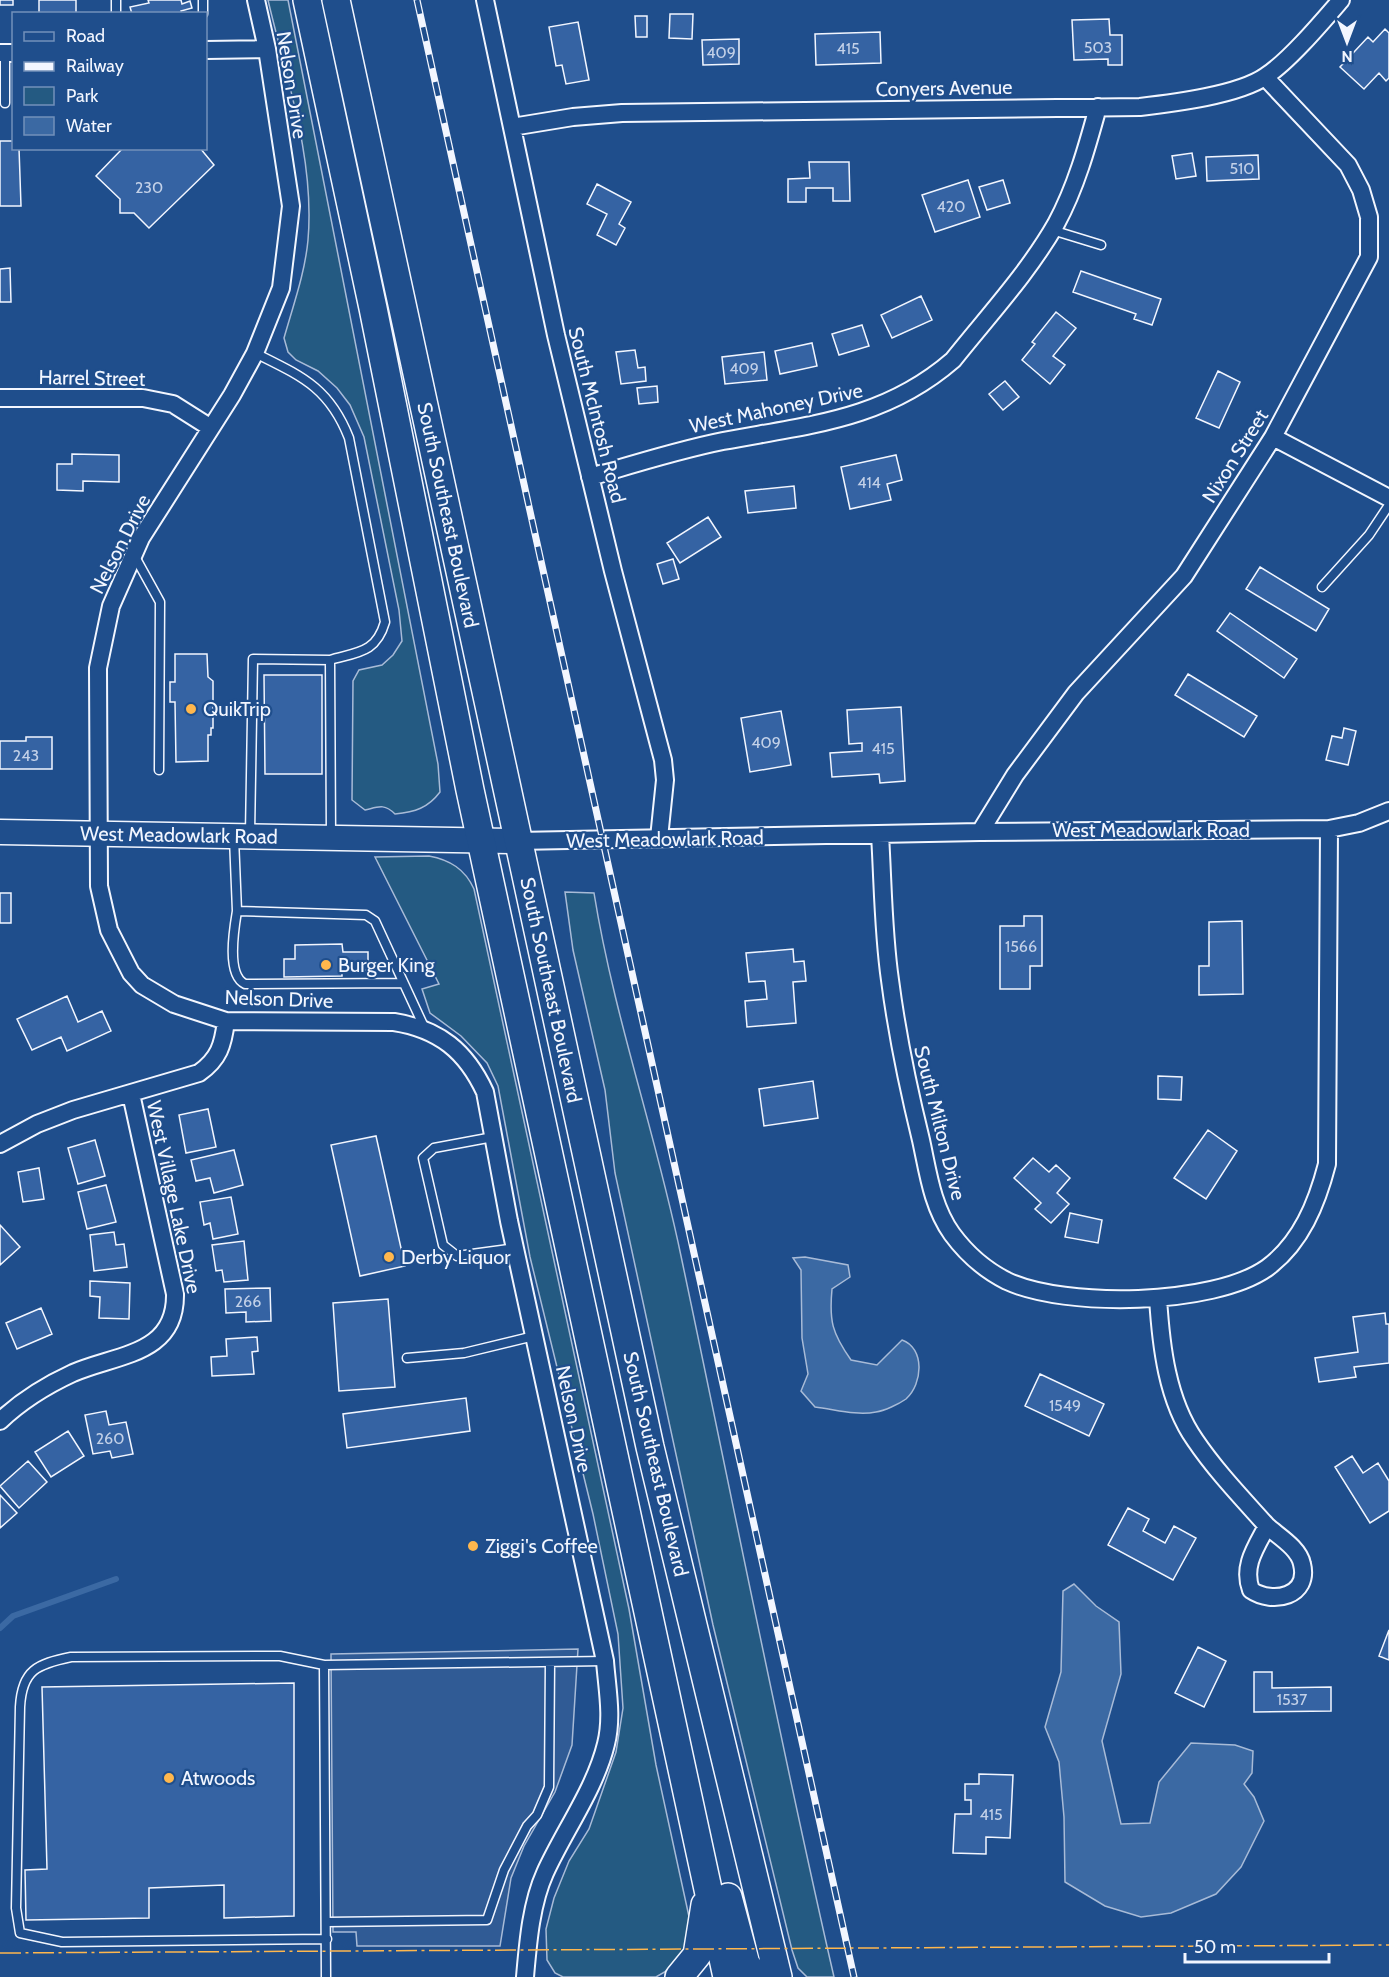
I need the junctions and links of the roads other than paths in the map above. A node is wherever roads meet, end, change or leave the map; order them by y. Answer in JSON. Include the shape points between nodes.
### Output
{"nodes":[{"id":1,"x":256,"y":0,"type":"edge"},
{"id":2,"x":307,"y":0,"type":"edge"},
{"id":3,"x":336,"y":0,"type":"edge"},
{"id":4,"x":485,"y":0,"type":"edge"},
{"id":5,"x":1341,"y":0,"type":"edge"},
{"id":6,"x":207,"y":50,"type":"edge"},
{"id":7,"x":267,"y":50,"type":"junction"},
{"id":8,"x":6,"y":53,"type":"edge"},
{"id":9,"x":1265,"y":77,"type":"junction"},
{"id":10,"x":5,"y":103,"type":"dead end"},
{"id":11,"x":1098,"y":107,"type":"junction"},
{"id":12,"x":512,"y":127,"type":"junction"},
{"id":13,"x":1052,"y":230,"type":"junction"},
{"id":14,"x":1101,"y":245,"type":"dead end"},
{"id":15,"x":255,"y":353,"type":"junction"},
{"id":16,"x":0,"y":398,"type":"edge"},
{"id":17,"x":211,"y":429,"type":"junction"},
{"id":18,"x":1273,"y":437,"type":"junction"},
{"id":19,"x":590,"y":477,"type":"junction"},
{"id":20,"x":1389,"y":498,"type":"edge"},
{"id":21,"x":1389,"y":505,"type":"edge"},
{"id":22,"x":134,"y":555,"type":"junction"},
{"id":23,"x":1322,"y":587,"type":"dead end"},
{"id":24,"x":330,"y":660,"type":"junction"},
{"id":25,"x":159,"y":770,"type":"dead end"},
{"id":26,"x":1389,"y":811,"type":"edge"},
{"id":27,"x":1329,"y":829,"type":"junction"},
{"id":28,"x":0,"y":832,"type":"edge"},
{"id":29,"x":980,"y":832,"type":"junction"},
{"id":30,"x":99,"y":833,"type":"junction"},
{"id":31,"x":242,"y":835,"type":"junction"},
{"id":32,"x":880,"y":835,"type":"junction"},
{"id":33,"x":331,"y":837,"type":"junction"},
{"id":34,"x":659,"y":838,"type":"junction"},
{"id":35,"x":480,"y":840,"type":"junction"},
{"id":36,"x":518,"y":841,"type":"junction"},
{"id":37,"x":237,"y":911,"type":"junction"},
{"id":38,"x":403,"y":983,"type":"junction"},
{"id":39,"x":226,"y":1021,"type":"junction"},
{"id":40,"x":425,"y":1029,"type":"junction"},
{"id":41,"x":131,"y":1094,"type":"junction"},
{"id":42,"x":493,"y":1137,"type":"junction"},
{"id":43,"x":0,"y":1144,"type":"edge"},
{"id":44,"x":515,"y":1248,"type":"junction"},
{"id":45,"x":1158,"y":1298,"type":"junction"},
{"id":46,"x":534,"y":1336,"type":"junction"},
{"id":47,"x":407,"y":1358,"type":"dead end"},
{"id":48,"x":0,"y":1420,"type":"edge"},
{"id":49,"x":1267,"y":1526,"type":"dead end"},
{"id":50,"x":605,"y":1661,"type":"junction"},
{"id":51,"x":550,"y":1662,"type":"junction"},
{"id":52,"x":324,"y":1665,"type":"junction"},
{"id":53,"x":706,"y":1870,"type":"junction"},
{"id":54,"x":327,"y":1922,"type":"junction"},
{"id":55,"x":327,"y":1940,"type":"junction"},
{"id":56,"x":326,"y":1977,"type":"edge"},
{"id":57,"x":525,"y":1977,"type":"edge"},
{"id":58,"x":679,"y":1977,"type":"edge"},
{"id":59,"x":728,"y":1977,"type":"edge"},
{"id":60,"x":756,"y":1977,"type":"edge"},
{"id":61,"x":778,"y":1977,"type":"edge"}],
"edges":[{"from":1,"to":7,"type":"street","name":"Nelson Drive"},
{"from":2,"to":35,"type":"main road","name":"South Southeast Boulevard"},
{"from":3,"to":36,"type":"main road","name":"South Southeast Boulevard"},
{"from":4,"to":12,"type":"street","name":"South McIntosh Road"},
{"from":5,"to":9,"type":"street","name":"Conyers Avenue"},
{"from":6,"to":7,"type":"street"},
{"from":7,"to":15,"type":"street","name":"Nelson Drive","via":[[291,206],[281,288]]},
{"from":8,"to":10,"type":"lane"},
{"from":9,"to":11,"type":"street","name":"Conyers Avenue","via":[[1184,102]]},
{"from":9,"to":18,"type":"street","name":"Nixon Street","via":[[1348,165],[1361,190],[1370,237],[1369,257]]},
{"from":11,"to":12,"type":"street","name":"Conyers Avenue","via":[[622,113]]},
{"from":11,"to":13,"type":"street","name":"West Mahoney Drive","via":[[1070,195]]},
{"from":12,"to":19,"type":"street","name":"South McIntosh Road","via":[[555,334]]},
{"from":13,"to":14,"type":"lane"},
{"from":13,"to":19,"type":"street","name":"West Mahoney Drive","via":[[953,360],[914,390],[840,420],[674,452]]},
{"from":15,"to":17,"type":"street","name":"Nelson Drive"},
{"from":15,"to":24,"type":"lane","via":[[315,385],[341,419],[349,438],[385,621],[377,643]]},
{"from":16,"to":17,"type":"street","name":"Harrel Street","via":[[142,398],[173,404]]},
{"from":17,"to":22,"type":"street","name":"Nelson Drive"},
{"from":18,"to":20,"type":"street"},
{"from":18,"to":29,"type":"street","name":"Nixon Street","via":[[1184,576],[1076,693],[1015,775]]},
{"from":19,"to":34,"type":"street","name":"South McIntosh Road","via":[[663,760]]},
{"from":21,"to":23,"type":"lane","via":[[1369,535]]},
{"from":22,"to":25,"type":"lane","via":[[160,602]]},
{"from":22,"to":30,"type":"street","name":"Nelson Drive","via":[[111,606],[98,668]]},
{"from":24,"to":31,"type":"lane","via":[[253,659]]},
{"from":24,"to":33,"type":"lane"},
{"from":26,"to":27,"type":"street","name":"West Meadowlark Road"},
{"from":27,"to":29,"type":"street","name":"West Meadowlark Road"},
{"from":27,"to":45,"type":"street","name":"South Milton Drive","via":[[1327,1164],[1321,1191],[1291,1245],[1263,1270],[1223,1287]]},
{"from":28,"to":30,"type":"main road","name":"West Meadowlark Road"},
{"from":29,"to":32,"type":"street","name":"West Meadowlark Road"},
{"from":30,"to":31,"type":"main road","name":"West Meadowlark Road"},
{"from":30,"to":39,"type":"street","name":"Nelson Drive","via":[[103,908],[116,946],[131,973],[142,985],[174,1004]]},
{"from":31,"to":33,"type":"main road","name":"West Meadowlark Road"},
{"from":31,"to":37,"type":"lane"},
{"from":32,"to":34,"type":"street","name":"West Meadowlark Road"},
{"from":32,"to":45,"type":"street","name":"South Milton Drive","via":[[890,977],[901,1056],[934,1197],[952,1234],[991,1272],[1033,1290]]},
{"from":33,"to":35,"type":"main road","name":"West Meadowlark Road"},
{"from":34,"to":36,"type":"street","name":"West Meadowlark Road"},
{"from":35,"to":36,"type":"main road","name":"West Meadowlark Road"},
{"from":35,"to":53,"type":"main road","name":"South Southeast Boulevard"},
{"from":36,"to":61,"type":"main road","name":"South Southeast Boulevard","via":[[650,1447]]},
{"from":37,"to":38,"type":"lane","via":[[366,915],[375,921]]},
{"from":37,"to":38,"type":"lane","via":[[234,971],[245,984]]},
{"from":38,"to":40,"type":"lane"},
{"from":39,"to":40,"type":"street","name":"Nelson Drive","via":[[394,1022]]},
{"from":39,"to":41,"type":"street","via":[[223,1046],[211,1065],[188,1078]]},
{"from":40,"to":42,"type":"street","name":"Nelson Drive","via":[[453,1045],[476,1073],[485,1092]]},
{"from":41,"to":43,"type":"street","via":[[72,1110]]},
{"from":41,"to":48,"type":"street","name":"West Village Lake Drive","via":[[175,1294],[175,1312],[150,1346],[74,1373],[38,1392]]},
{"from":42,"to":44,"type":"street","name":"Nelson Drive"},
{"from":42,"to":44,"type":"lane","via":[[434,1148],[423,1158],[443,1245],[457,1256]]},
{"from":44,"to":46,"type":"street","name":"Nelson Drive"},
{"from":45,"to":49,"type":"street","via":[[1167,1373],[1179,1408],[1194,1439]]},
{"from":46,"to":47,"type":"lane","via":[[464,1353]]},
{"from":46,"to":50,"type":"street","name":"Nelson Drive"},
{"from":50,"to":51,"type":"lane"},
{"from":50,"to":57,"type":"street","name":"Nelson Drive","via":[[609,1715],[606,1743],[544,1875],[528,1939]]},
{"from":51,"to":52,"type":"lane"},
{"from":51,"to":54,"type":"lane","via":[[549,1787],[504,1870],[487,1920]]},
{"from":52,"to":54,"type":"lane"},
{"from":52,"to":55,"type":"lane","via":[[280,1656],[71,1657],[38,1667],[29,1674],[23,1683],[20,1707],[16,1908],[20,1933],[62,1942]]},
{"from":53,"to":58,"type":"main road","via":[[702,1937],[697,1955]]},
{"from":53,"to":59,"type":"main road","name":"South Southeast Boulevard"},
{"from":53,"to":60,"type":"main road","via":[[729,1899],[746,1964]]},
{"from":54,"to":55,"type":"lane"},
{"from":55,"to":56,"type":"lane"}]}
